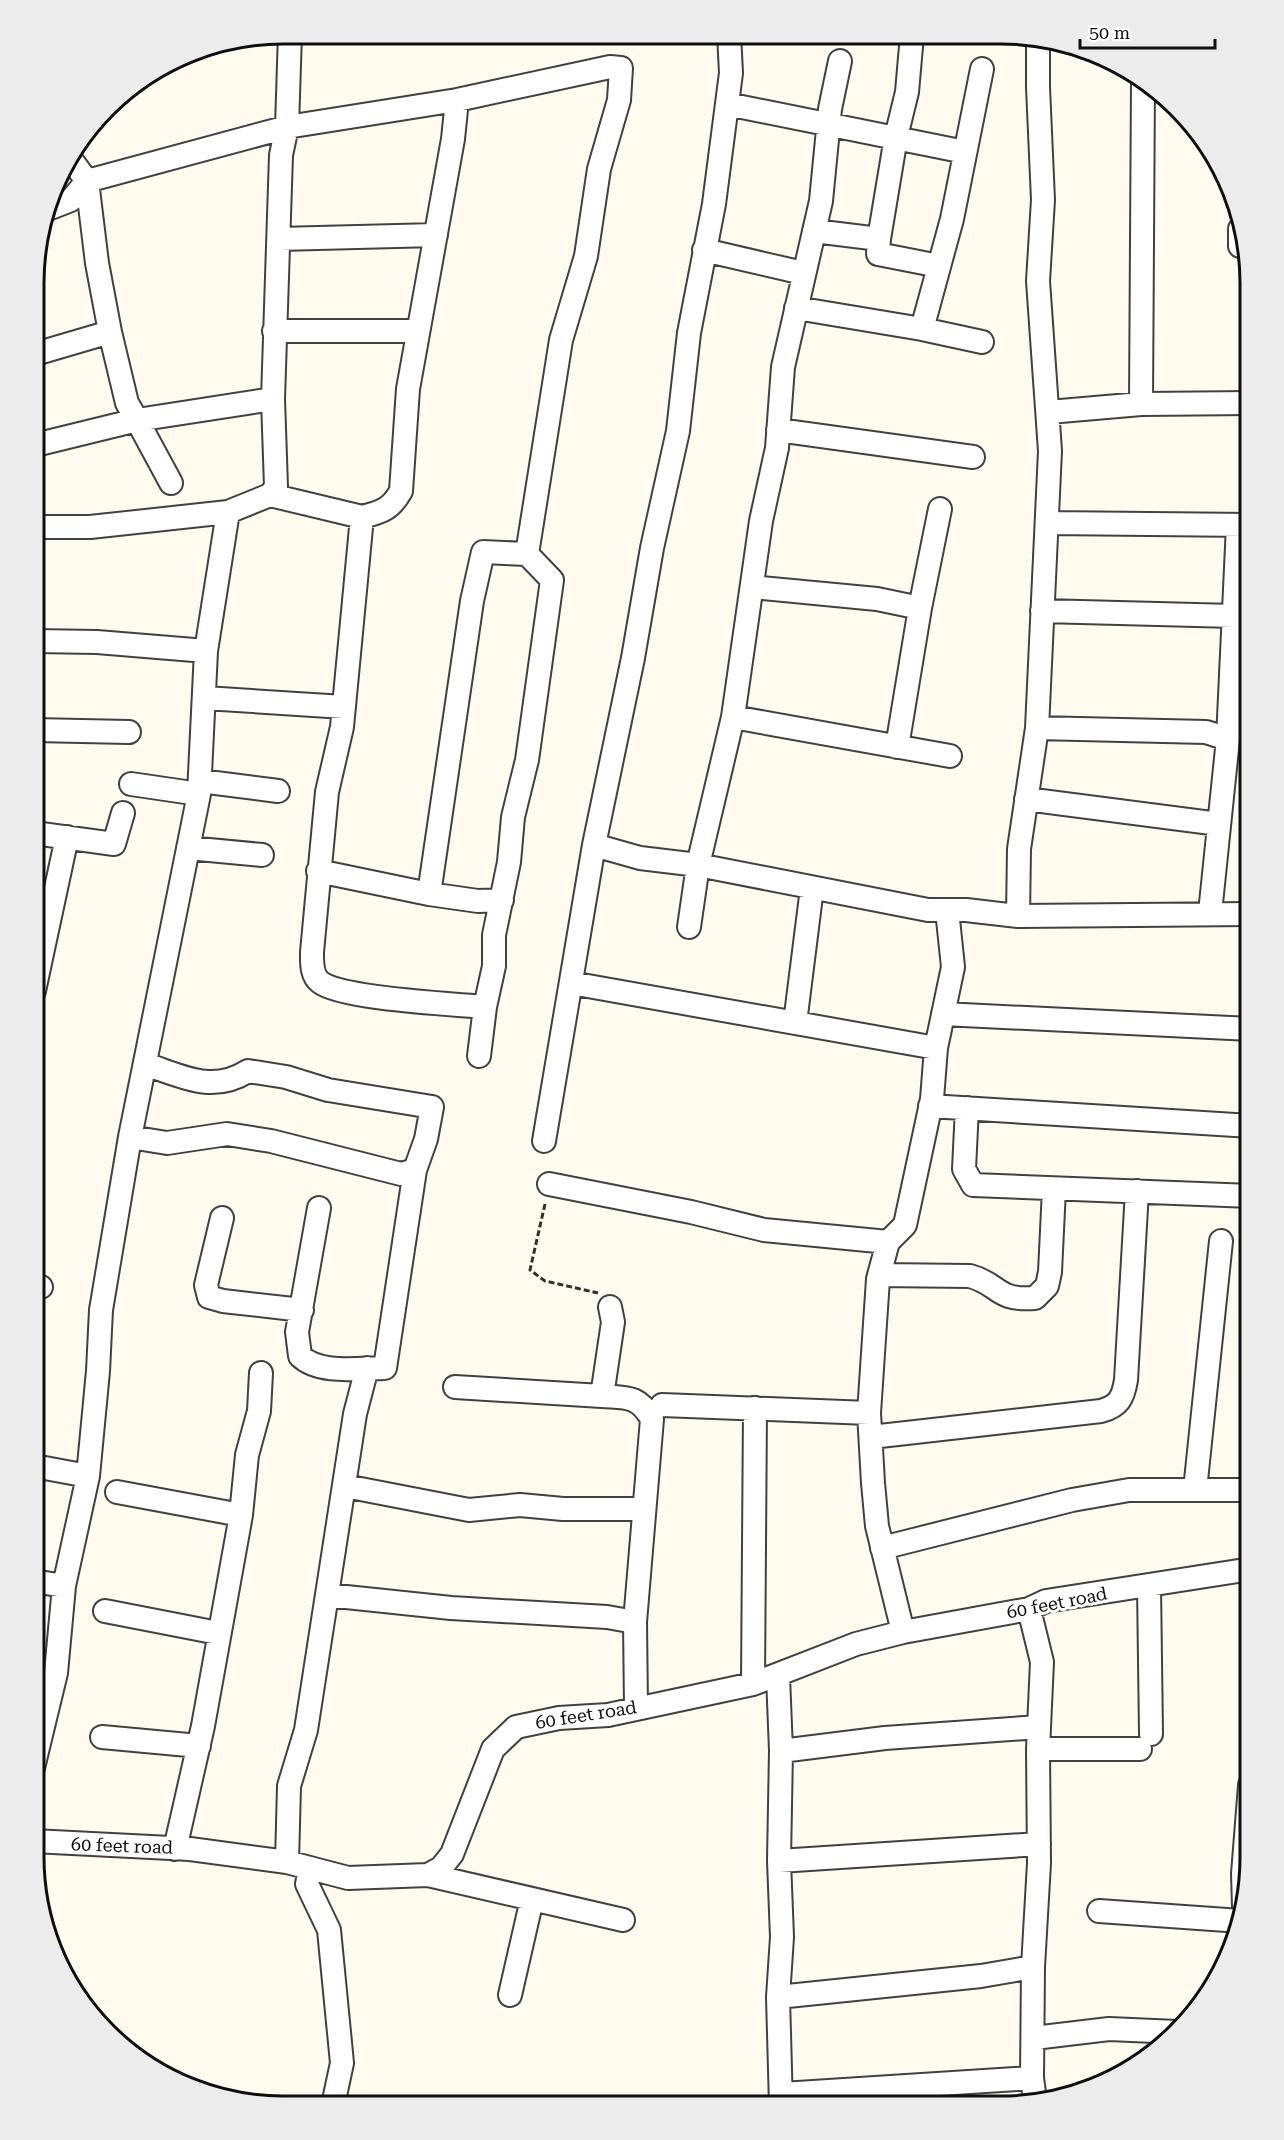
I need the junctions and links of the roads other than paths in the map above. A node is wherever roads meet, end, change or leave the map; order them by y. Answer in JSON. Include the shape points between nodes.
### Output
{"nodes":[{"id":1,"x":290,"y":43,"type":"edge"},
{"id":2,"x":729,"y":43,"type":"edge"},
{"id":3,"x":911,"y":43,"type":"edge"},
{"id":4,"x":1038,"y":47,"type":"edge"},
{"id":5,"x":840,"y":61,"type":"dead end"},
{"id":6,"x":982,"y":69,"type":"dead end"},
{"id":7,"x":1143,"y":90,"type":"edge"},
{"id":8,"x":457,"y":100,"type":"junction"},
{"id":9,"x":727,"y":104,"type":"junction"},
{"id":10,"x":828,"y":126,"type":"junction"},
{"id":11,"x":287,"y":127,"type":"junction"},
{"id":12,"x":896,"y":137,"type":"junction"},
{"id":13,"x":965,"y":152,"type":"junction"},
{"id":14,"x":75,"y":165,"type":"edge"},
{"id":15,"x":87,"y":181,"type":"junction"},
{"id":16,"x":56,"y":206,"type":"edge"},
{"id":17,"x":814,"y":231,"type":"junction"},
{"id":18,"x":436,"y":235,"type":"junction"},
{"id":19,"x":279,"y":239,"type":"junction"},
{"id":20,"x":879,"y":239,"type":"junction"},
{"id":21,"x":705,"y":250,"type":"junction"},
{"id":22,"x":939,"y":266,"type":"junction"},
{"id":23,"x":803,"y":273,"type":"junction"},
{"id":24,"x":796,"y":308,"type":"junction"},
{"id":25,"x":922,"y":329,"type":"junction"},
{"id":26,"x":274,"y":331,"type":"junction"},
{"id":27,"x":418,"y":331,"type":"junction"},
{"id":28,"x":110,"y":332,"type":"junction"},
{"id":29,"x":982,"y":342,"type":"dead end"},
{"id":30,"x":44,"y":351,"type":"edge"},
{"id":31,"x":273,"y":399,"type":"junction"},
{"id":32,"x":1240,"y":403,"type":"edge"},
{"id":33,"x":1141,"y":404,"type":"junction"},
{"id":34,"x":1049,"y":412,"type":"junction"},
{"id":35,"x":137,"y":420,"type":"junction"},
{"id":36,"x":778,"y":430,"type":"junction"},
{"id":37,"x":44,"y":443,"type":"edge"},
{"id":38,"x":973,"y":457,"type":"dead end"},
{"id":39,"x":171,"y":483,"type":"dead end"},
{"id":40,"x":270,"y":495,"type":"junction"},
{"id":41,"x":940,"y":509,"type":"dead end"},
{"id":42,"x":228,"y":512,"type":"junction"},
{"id":43,"x":363,"y":517,"type":"junction"},
{"id":44,"x":1048,"y":523,"type":"junction"},
{"id":45,"x":1240,"y":525,"type":"edge"},
{"id":46,"x":44,"y":527,"type":"edge"},
{"id":47,"x":527,"y":554,"type":"junction"},
{"id":48,"x":1240,"y":561,"type":"edge"},
{"id":49,"x":752,"y":587,"type":"junction"},
{"id":50,"x":920,"y":608,"type":"junction"},
{"id":51,"x":1042,"y":610,"type":"junction"},
{"id":52,"x":1234,"y":616,"type":"junction"},
{"id":53,"x":44,"y":640,"type":"edge"},
{"id":54,"x":206,"y":651,"type":"junction"},
{"id":55,"x":205,"y":698,"type":"junction"},
{"id":56,"x":344,"y":708,"type":"junction"},
{"id":57,"x":733,"y":717,"type":"junction"},
{"id":58,"x":1037,"y":728,"type":"junction"},
{"id":59,"x":44,"y":730,"type":"edge"},
{"id":60,"x":129,"y":732,"type":"dead end"},
{"id":61,"x":1228,"y":739,"type":"junction"},
{"id":62,"x":897,"y":747,"type":"junction"},
{"id":63,"x":950,"y":756,"type":"dead end"},
{"id":64,"x":131,"y":784,"type":"dead end"},
{"id":65,"x":199,"y":787,"type":"junction"},
{"id":66,"x":278,"y":791,"type":"dead end"},
{"id":67,"x":1026,"y":800,"type":"junction"},
{"id":68,"x":123,"y":813,"type":"dead end"},
{"id":69,"x":1220,"y":824,"type":"junction"},
{"id":70,"x":44,"y":834,"type":"edge"},
{"id":71,"x":67,"y":837,"type":"junction"},
{"id":72,"x":594,"y":845,"type":"junction"},
{"id":73,"x":188,"y":848,"type":"junction"},
{"id":74,"x":262,"y":855,"type":"dead end"},
{"id":75,"x":698,"y":865,"type":"junction"},
{"id":76,"x":318,"y":871,"type":"junction"},
{"id":77,"x":812,"y":888,"type":"junction"},
{"id":78,"x":429,"y":894,"type":"junction"},
{"id":79,"x":502,"y":900,"type":"junction"},
{"id":80,"x":947,"y":910,"type":"junction"},
{"id":81,"x":1210,"y":913,"type":"junction"},
{"id":82,"x":1240,"y":914,"type":"edge"},
{"id":83,"x":1018,"y":916,"type":"junction"},
{"id":84,"x":689,"y":927,"type":"dead end"},
{"id":85,"x":44,"y":944,"type":"edge"},
{"id":86,"x":571,"y":983,"type":"junction"},
{"id":87,"x":485,"y":1007,"type":"junction"},
{"id":88,"x":943,"y":1014,"type":"junction"},
{"id":89,"x":795,"y":1023,"type":"junction"},
{"id":90,"x":1240,"y":1028,"type":"edge"},
{"id":91,"x":936,"y":1048,"type":"junction"},
{"id":92,"x":479,"y":1056,"type":"dead end"},
{"id":93,"x":145,"y":1064,"type":"junction"},
{"id":94,"x":930,"y":1106,"type":"junction"},
{"id":95,"x":967,"y":1108,"type":"junction"},
{"id":96,"x":1240,"y":1125,"type":"edge"},
{"id":97,"x":130,"y":1137,"type":"junction"},
{"id":98,"x":544,"y":1141,"type":"dead end"},
{"id":99,"x":415,"y":1170,"type":"junction"},
{"id":100,"x":549,"y":1184,"type":"road end"},
{"id":101,"x":1054,"y":1189,"type":"junction"},
{"id":102,"x":1137,"y":1191,"type":"junction"},
{"id":103,"x":1240,"y":1196,"type":"edge"},
{"id":104,"x":319,"y":1208,"type":"dead end"},
{"id":105,"x":222,"y":1218,"type":"dead end"},
{"id":106,"x":1221,"y":1241,"type":"dead end"},
{"id":107,"x":888,"y":1242,"type":"junction"},
{"id":108,"x":879,"y":1275,"type":"junction"},
{"id":109,"x":610,"y":1307,"type":"road end"},
{"id":110,"x":302,"y":1310,"type":"junction"},
{"id":111,"x":367,"y":1368,"type":"junction"},
{"id":112,"x":261,"y":1373,"type":"dead end"},
{"id":113,"x":455,"y":1387,"type":"dead end"},
{"id":114,"x":602,"y":1396,"type":"junction"},
{"id":115,"x":662,"y":1405,"type":"dead end"},
{"id":116,"x":755,"y":1408,"type":"junction"},
{"id":117,"x":869,"y":1413,"type":"junction"},
{"id":118,"x":871,"y":1437,"type":"junction"},
{"id":119,"x":44,"y":1468,"type":"edge"},
{"id":120,"x":88,"y":1476,"type":"junction"},
{"id":121,"x":345,"y":1486,"type":"junction"},
{"id":122,"x":1195,"y":1490,"type":"junction"},
{"id":123,"x":1240,"y":1490,"type":"edge"},
{"id":124,"x":117,"y":1492,"type":"dead end"},
{"id":125,"x":643,"y":1509,"type":"junction"},
{"id":126,"x":241,"y":1515,"type":"junction"},
{"id":127,"x":882,"y":1548,"type":"junction"},
{"id":128,"x":1240,"y":1571,"type":"edge"},
{"id":129,"x":44,"y":1583,"type":"edge"},
{"id":130,"x":64,"y":1586,"type":"junction"},
{"id":131,"x":1149,"y":1586,"type":"junction"},
{"id":132,"x":327,"y":1595,"type":"junction"},
{"id":133,"x":1029,"y":1609,"type":"junction"},
{"id":134,"x":105,"y":1611,"type":"dead end"},
{"id":135,"x":635,"y":1622,"type":"junction"},
{"id":136,"x":903,"y":1632,"type":"junction"},
{"id":137,"x":218,"y":1633,"type":"junction"},
{"id":138,"x":778,"y":1676,"type":"junction"},
{"id":139,"x":44,"y":1680,"type":"edge"},
{"id":140,"x":753,"y":1684,"type":"junction"},
{"id":141,"x":636,"y":1707,"type":"junction"},
{"id":142,"x":102,"y":1737,"type":"dead end"},
{"id":143,"x":1039,"y":1738,"type":"junction"},
{"id":144,"x":199,"y":1746,"type":"junction"},
{"id":145,"x":781,"y":1751,"type":"junction"},
{"id":146,"x":1039,"y":1844,"type":"junction"},
{"id":147,"x":44,"y":1845,"type":"edge"},
{"id":148,"x":175,"y":1849,"type":"junction"},
{"id":149,"x":779,"y":1861,"type":"junction"},
{"id":150,"x":287,"y":1862,"type":"junction"},
{"id":151,"x":310,"y":1868,"type":"junction"},
{"id":152,"x":428,"y":1875,"type":"junction"},
{"id":153,"x":532,"y":1899,"type":"junction"},
{"id":154,"x":1099,"y":1911,"type":"dead end"},
{"id":155,"x":623,"y":1920,"type":"dead end"},
{"id":156,"x":1232,"y":1920,"type":"edge"},
{"id":157,"x":1033,"y":1967,"type":"junction"},
{"id":158,"x":510,"y":1995,"type":"dead end"},
{"id":159,"x":778,"y":1997,"type":"junction"},
{"id":160,"x":1165,"y":2031,"type":"edge"},
{"id":161,"x":1034,"y":2038,"type":"junction"},
{"id":162,"x":1033,"y":2089,"type":"edge"},
{"id":163,"x":335,"y":2096,"type":"edge"},
{"id":164,"x":781,"y":2096,"type":"edge"},
{"id":165,"x":873,"y":2096,"type":"edge"}],
"edges":[{"from":1,"to":11,"type":"street"},
{"from":2,"to":9,"type":"street"},
{"from":3,"to":12,"type":"street","via":[[907,92]]},
{"from":4,"to":34,"type":"street","via":[[1043,200],[1038,281]]},
{"from":5,"to":10,"type":"street"},
{"from":6,"to":13,"type":"street"},
{"from":7,"to":33,"type":"street"},
{"from":8,"to":11,"type":"street"},
{"from":8,"to":18,"type":"street"},
{"from":8,"to":47,"type":"street","via":[[610,67],[621,68],[619,100],[599,169],[586,256],[561,340]]},
{"from":9,"to":10,"type":"street"},
{"from":9,"to":21,"type":"street"},
{"from":10,"to":12,"type":"street"},
{"from":10,"to":17,"type":"street"},
{"from":11,"to":15,"type":"street"},
{"from":11,"to":19,"type":"street","via":[[280,155]]},
{"from":12,"to":13,"type":"street"},
{"from":12,"to":20,"type":"street"},
{"from":13,"to":22,"type":"street"},
{"from":14,"to":15,"type":"street"},
{"from":15,"to":16,"type":"street","via":[[71,200]]},
{"from":15,"to":28,"type":"street"},
{"from":17,"to":20,"type":"street"},
{"from":17,"to":23,"type":"street"},
{"from":18,"to":19,"type":"street"},
{"from":18,"to":27,"type":"street"},
{"from":19,"to":26,"type":"street"},
{"from":20,"to":22,"type":"street","via":[[878,254]]},
{"from":21,"to":23,"type":"street"},
{"from":21,"to":72,"type":"street","via":[[688,333],[678,431]]},
{"from":22,"to":25,"type":"street"},
{"from":23,"to":24,"type":"street"},
{"from":24,"to":25,"type":"street"},
{"from":24,"to":36,"type":"street","via":[[783,367]]},
{"from":25,"to":29,"type":"street"},
{"from":26,"to":27,"type":"street"},
{"from":26,"to":31,"type":"street"},
{"from":27,"to":43,"type":"street","via":[[408,389],[401,491],[384,512]]},
{"from":28,"to":30,"type":"street"},
{"from":28,"to":35,"type":"street","via":[[127,403]]},
{"from":31,"to":35,"type":"street"},
{"from":31,"to":40,"type":"street","via":[[277,461],[276,487]]},
{"from":32,"to":33,"type":"street"},
{"from":33,"to":34,"type":"street"},
{"from":34,"to":44,"type":"street"},
{"from":35,"to":37,"type":"street"},
{"from":35,"to":39,"type":"street"},
{"from":36,"to":38,"type":"street"},
{"from":36,"to":49,"type":"street"},
{"from":40,"to":42,"type":"street"},
{"from":40,"to":43,"type":"street"},
{"from":41,"to":50,"type":"street"},
{"from":42,"to":46,"type":"street","via":[[90,527]]},
{"from":42,"to":54,"type":"street"},
{"from":43,"to":56,"type":"street"},
{"from":44,"to":45,"type":"street"},
{"from":44,"to":51,"type":"street"},
{"from":47,"to":78,"type":"street","via":[[483,552],[472,601]]},
{"from":47,"to":79,"type":"street","via":[[552,580],[527,760],[513,817]]},
{"from":48,"to":52,"type":"street"},
{"from":49,"to":50,"type":"street","via":[[846,595]]},
{"from":49,"to":57,"type":"street"},
{"from":50,"to":62,"type":"street"},
{"from":51,"to":52,"type":"street"},
{"from":51,"to":58,"type":"street"},
{"from":52,"to":61,"type":"street"},
{"from":53,"to":54,"type":"street"},
{"from":54,"to":55,"type":"street"},
{"from":55,"to":56,"type":"street"},
{"from":55,"to":65,"type":"street"},
{"from":56,"to":76,"type":"street","via":[[327,792]]},
{"from":57,"to":62,"type":"street"},
{"from":57,"to":75,"type":"street"},
{"from":58,"to":61,"type":"street","via":[[1206,732]]},
{"from":58,"to":67,"type":"street"},
{"from":59,"to":60,"type":"street"},
{"from":61,"to":69,"type":"street"},
{"from":62,"to":63,"type":"street"},
{"from":64,"to":65,"type":"street"},
{"from":65,"to":66,"type":"street"},
{"from":65,"to":73,"type":"street"},
{"from":67,"to":69,"type":"street"},
{"from":67,"to":83,"type":"street","via":[[1019,849]]},
{"from":68,"to":71,"type":"street","via":[[114,844]]},
{"from":69,"to":81,"type":"street"},
{"from":70,"to":71,"type":"street"},
{"from":71,"to":85,"type":"street"},
{"from":72,"to":75,"type":"street","via":[[640,858]]},
{"from":72,"to":86,"type":"street"},
{"from":73,"to":74,"type":"street"},
{"from":73,"to":93,"type":"street"},
{"from":75,"to":77,"type":"street"},
{"from":75,"to":84,"type":"street"},
{"from":76,"to":78,"type":"street"},
{"from":76,"to":87,"type":"street","via":[[312,952],[313,972],[320,982],[360,994]]},
{"from":77,"to":80,"type":"street","via":[[928,910]]},
{"from":77,"to":89,"type":"street"},
{"from":78,"to":79,"type":"street"},
{"from":79,"to":87,"type":"street"},
{"from":80,"to":83,"type":"street"},
{"from":80,"to":88,"type":"street","via":[[953,967]]},
{"from":81,"to":82,"type":"street"},
{"from":81,"to":83,"type":"street"},
{"from":86,"to":89,"type":"street"},
{"from":86,"to":98,"type":"street"},
{"from":87,"to":92,"type":"street"},
{"from":88,"to":90,"type":"street"},
{"from":88,"to":91,"type":"street"},
{"from":89,"to":91,"type":"street"},
{"from":91,"to":94,"type":"street"},
{"from":93,"to":97,"type":"street"},
{"from":93,"to":99,"type":"street","via":[[207,1084],[234,1080],[248,1071],[328,1090],[432,1107]]},
{"from":94,"to":95,"type":"street"},
{"from":94,"to":107,"type":"street","via":[[905,1225]]},
{"from":95,"to":96,"type":"street"},
{"from":95,"to":101,"type":"street","via":[[964,1169],[974,1185]]},
{"from":97,"to":99,"type":"street","via":[[168,1143],[227,1134],[393,1172]]},
{"from":97,"to":120,"type":"street","via":[[100,1310]]},
{"from":99,"to":111,"type":"street","via":[[385,1368]]},
{"from":100,"to":107,"type":"street","via":[[764,1230]]},
{"from":101,"to":102,"type":"street"},
{"from":101,"to":108,"type":"street","via":[[1050,1272],[1047,1286],[1035,1298],[1011,1298],[970,1276]]},
{"from":102,"to":103,"type":"street"},
{"from":102,"to":118,"type":"street","via":[[1126,1380],[1120,1401],[1114,1407]]},
{"from":104,"to":110,"type":"street"},
{"from":105,"to":110,"type":"street","via":[[206,1285],[209,1297]]},
{"from":106,"to":122,"type":"street"},
{"from":107,"to":108,"type":"street"},
{"from":108,"to":117,"type":"street"},
{"from":109,"to":114,"type":"street","via":[[613,1322]]},
{"from":110,"to":111,"type":"street","via":[[297,1347],[307,1363],[321,1368]]},
{"from":111,"to":121,"type":"street"},
{"from":112,"to":126,"type":"street","via":[[259,1411],[247,1455]]},
{"from":113,"to":114,"type":"street"},
{"from":114,"to":125,"type":"street","via":[[635,1399],[645,1406],[652,1419]]},
{"from":115,"to":116,"type":"street"},
{"from":116,"to":117,"type":"street"},
{"from":116,"to":140,"type":"street"},
{"from":117,"to":118,"type":"street"},
{"from":118,"to":127,"type":"street"},
{"from":119,"to":120,"type":"street"},
{"from":120,"to":130,"type":"street"},
{"from":121,"to":125,"type":"street","via":[[469,1510],[520,1505]]},
{"from":121,"to":132,"type":"street"},
{"from":122,"to":123,"type":"street"},
{"from":122,"to":127,"type":"street","via":[[1129,1490],[1072,1500]]},
{"from":124,"to":126,"type":"street"},
{"from":125,"to":135,"type":"street"},
{"from":126,"to":137,"type":"street"},
{"from":127,"to":136,"type":"street"},
{"from":128,"to":131,"type":"street","name":"60 feet road"},
{"from":129,"to":130,"type":"street"},
{"from":130,"to":139,"type":"street"},
{"from":131,"to":133,"type":"street","name":"60 feet road","via":[[1046,1601]]},
{"from":131,"to":143,"type":"street","via":[[1145,1742]]},
{"from":132,"to":135,"type":"street"},
{"from":132,"to":150,"type":"street","via":[[306,1730],[289,1786]]},
{"from":133,"to":136,"type":"street","name":"60 feet road"},
{"from":133,"to":143,"type":"street","via":[[1042,1662]]},
{"from":134,"to":137,"type":"street"},
{"from":135,"to":141,"type":"street"},
{"from":136,"to":138,"type":"street","name":"60 feet road","via":[[856,1644]]},
{"from":137,"to":144,"type":"street"},
{"from":138,"to":140,"type":"street","name":"60 feet road"},
{"from":138,"to":145,"type":"street"},
{"from":140,"to":141,"type":"street","name":"60 feet road"},
{"from":141,"to":152,"type":"street","name":"60 feet road","via":[[608,1715],[530,1723],[503,1737],[483,1770],[452,1854],[441,1868]]},
{"from":142,"to":144,"type":"street"},
{"from":143,"to":145,"type":"street","via":[[885,1738]]},
{"from":143,"to":146,"type":"street"},
{"from":144,"to":148,"type":"street"},
{"from":145,"to":149,"type":"street"},
{"from":146,"to":149,"type":"street"},
{"from":146,"to":157,"type":"street"},
{"from":147,"to":148,"type":"street","name":"60 feet road"},
{"from":148,"to":150,"type":"street","name":"60 feet road"},
{"from":149,"to":159,"type":"street","via":[[782,1937]]},
{"from":150,"to":151,"type":"street","name":"60 feet road"},
{"from":151,"to":152,"type":"street","name":"60 feet road","via":[[348,1878]]},
{"from":151,"to":163,"type":"street","via":[[307,1884],[329,1930],[342,2063]]},
{"from":152,"to":153,"type":"street"},
{"from":153,"to":155,"type":"street"},
{"from":153,"to":158,"type":"street"},
{"from":154,"to":156,"type":"street"},
{"from":157,"to":159,"type":"street"},
{"from":157,"to":161,"type":"street"},
{"from":159,"to":164,"type":"street"},
{"from":160,"to":161,"type":"street","via":[[1109,2029]]},
{"from":161,"to":162,"type":"street"},
{"from":162,"to":165,"type":"street"}]}
